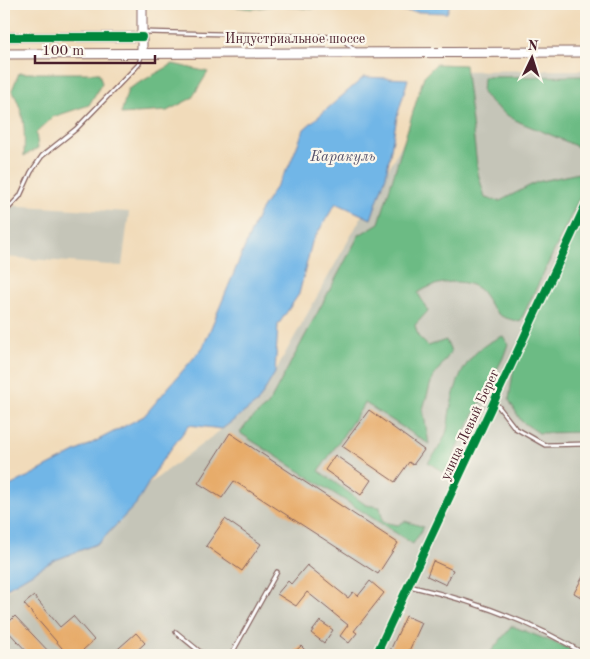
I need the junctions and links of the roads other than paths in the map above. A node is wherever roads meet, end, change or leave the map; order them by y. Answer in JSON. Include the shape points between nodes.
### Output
{"nodes":[{"id":1,"x":142,"y":4,"type":"edge"},
{"id":2,"x":142,"y":35,"type":"junction"},
{"id":3,"x":4,"y":37,"type":"edge"},
{"id":4,"x":357,"y":52,"type":"junction"},
{"id":5,"x":586,"y":52,"type":"edge"},
{"id":6,"x":142,"y":53,"type":"junction"},
{"id":7,"x":4,"y":54,"type":"edge"},
{"id":8,"x":586,"y":204,"type":"edge"},
{"id":9,"x":4,"y":213,"type":"edge"},
{"id":10,"x":495,"y":401,"type":"junction"},
{"id":11,"x":586,"y":444,"type":"edge"},
{"id":12,"x":277,"y":572,"type":"dead end"},
{"id":13,"x":409,"y":586,"type":"junction"},
{"id":14,"x":176,"y":632,"type":"dead end"},
{"id":15,"x":204,"y":655,"type":"edge"},
{"id":16,"x":232,"y":655,"type":"edge"},
{"id":17,"x":376,"y":655,"type":"edge"},
{"id":18,"x":586,"y":655,"type":"edge"}],
"edges":[{"from":1,"to":2,"type":"main road"},
{"from":2,"to":3,"type":"main road"},
{"from":2,"to":4,"type":"lane","via":[[340,37]]},
{"from":2,"to":6,"type":"main road"},
{"from":4,"to":5,"type":"main road","name":"Индустриальное шоссе"},
{"from":4,"to":6,"type":"main road","name":"Индустриальное шоссе"},
{"from":6,"to":7,"type":"main road","name":"Индустриальное шоссе"},
{"from":6,"to":9,"type":"lane","via":[[139,64],[76,129],[42,156],[20,196]]},
{"from":8,"to":10,"type":"street","name":"улица Левый Берег"},
{"from":10,"to":11,"type":"lane","via":[[515,428],[544,445]]},
{"from":10,"to":13,"type":"street","name":"улица Левый Берег"},
{"from":12,"to":16,"type":"lane"},
{"from":13,"to":17,"type":"street","name":"улица Левый Берег"},
{"from":13,"to":18,"type":"lane","via":[[492,610],[562,640]]},
{"from":14,"to":15,"type":"lane"}]}
